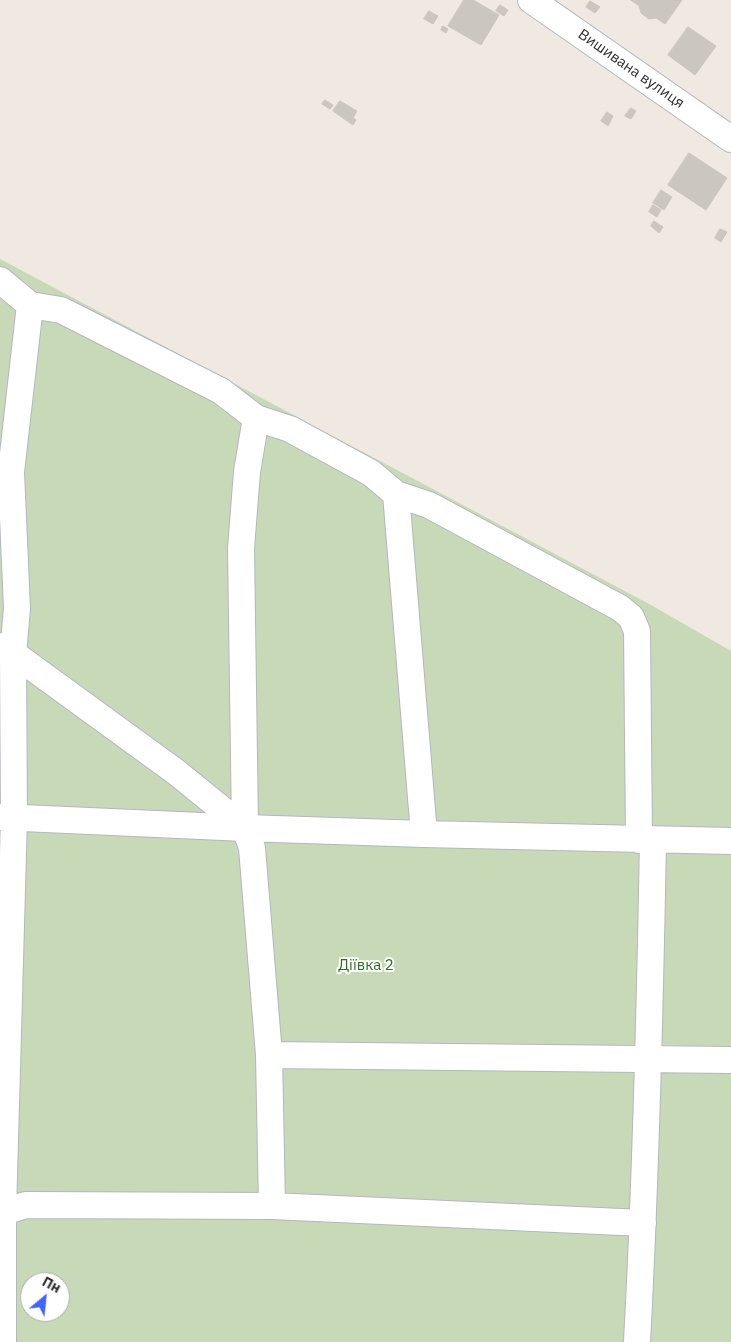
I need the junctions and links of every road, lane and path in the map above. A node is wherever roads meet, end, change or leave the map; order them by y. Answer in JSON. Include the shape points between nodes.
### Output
{"nodes":[{"id":1,"x":531,"y":0,"type":"edge"},
{"id":2,"x":731,"y":139,"type":"edge"},
{"id":3,"x":0,"y":280,"type":"edge"},
{"id":4,"x":30,"y":305,"type":"junction"},
{"id":5,"x":256,"y":418,"type":"junction"},
{"id":6,"x":396,"y":494,"type":"junction"},
{"id":7,"x":4,"y":651,"type":"edge"},
{"id":8,"x":7,"y":818,"type":"edge"},
{"id":9,"x":245,"y":828,"type":"junction"},
{"id":10,"x":424,"y":834,"type":"junction"},
{"id":11,"x":646,"y":840,"type":"junction"},
{"id":12,"x":731,"y":841,"type":"edge"},
{"id":13,"x":269,"y":1055,"type":"junction"},
{"id":14,"x":649,"y":1059,"type":"junction"},
{"id":15,"x":731,"y":1060,"type":"edge"},
{"id":16,"x":272,"y":1206,"type":"junction"},
{"id":17,"x":2,"y":1212,"type":"edge"},
{"id":18,"x":644,"y":1223,"type":"junction"},
{"id":19,"x":3,"y":1342,"type":"edge"},
{"id":20,"x":637,"y":1342,"type":"edge"}],
"edges":[{"from":1,"to":2,"type":"street","name":"Вишивана вулиця"},
{"from":3,"to":4,"type":"street"},
{"from":4,"to":5,"type":"street","via":[[61,310],[221,391]]},
{"from":4,"to":7,"type":"street","via":[[11,472],[17,608]]},
{"from":5,"to":6,"type":"street","via":[[290,429],[371,473]]},
{"from":5,"to":9,"type":"street","via":[[247,472],[241,548]]},
{"from":6,"to":10,"type":"street"},
{"from":6,"to":11,"type":"street","via":[[429,505],[620,608],[631,617],[637,630]]},
{"from":7,"to":8,"type":"street"},
{"from":7,"to":9,"type":"street","via":[[176,772]]},
{"from":8,"to":9,"type":"street"},
{"from":8,"to":17,"type":"street"},
{"from":9,"to":10,"type":"street"},
{"from":9,"to":13,"type":"street","via":[[252,848]]},
{"from":10,"to":11,"type":"street"},
{"from":11,"to":12,"type":"street"},
{"from":11,"to":14,"type":"street"},
{"from":13,"to":14,"type":"street"},
{"from":13,"to":16,"type":"street"},
{"from":14,"to":15,"type":"street"},
{"from":14,"to":18,"type":"street"},
{"from":16,"to":17,"type":"street","via":[[26,1205]]},
{"from":16,"to":18,"type":"street"},
{"from":17,"to":19,"type":"street"},
{"from":18,"to":20,"type":"street"}]}
